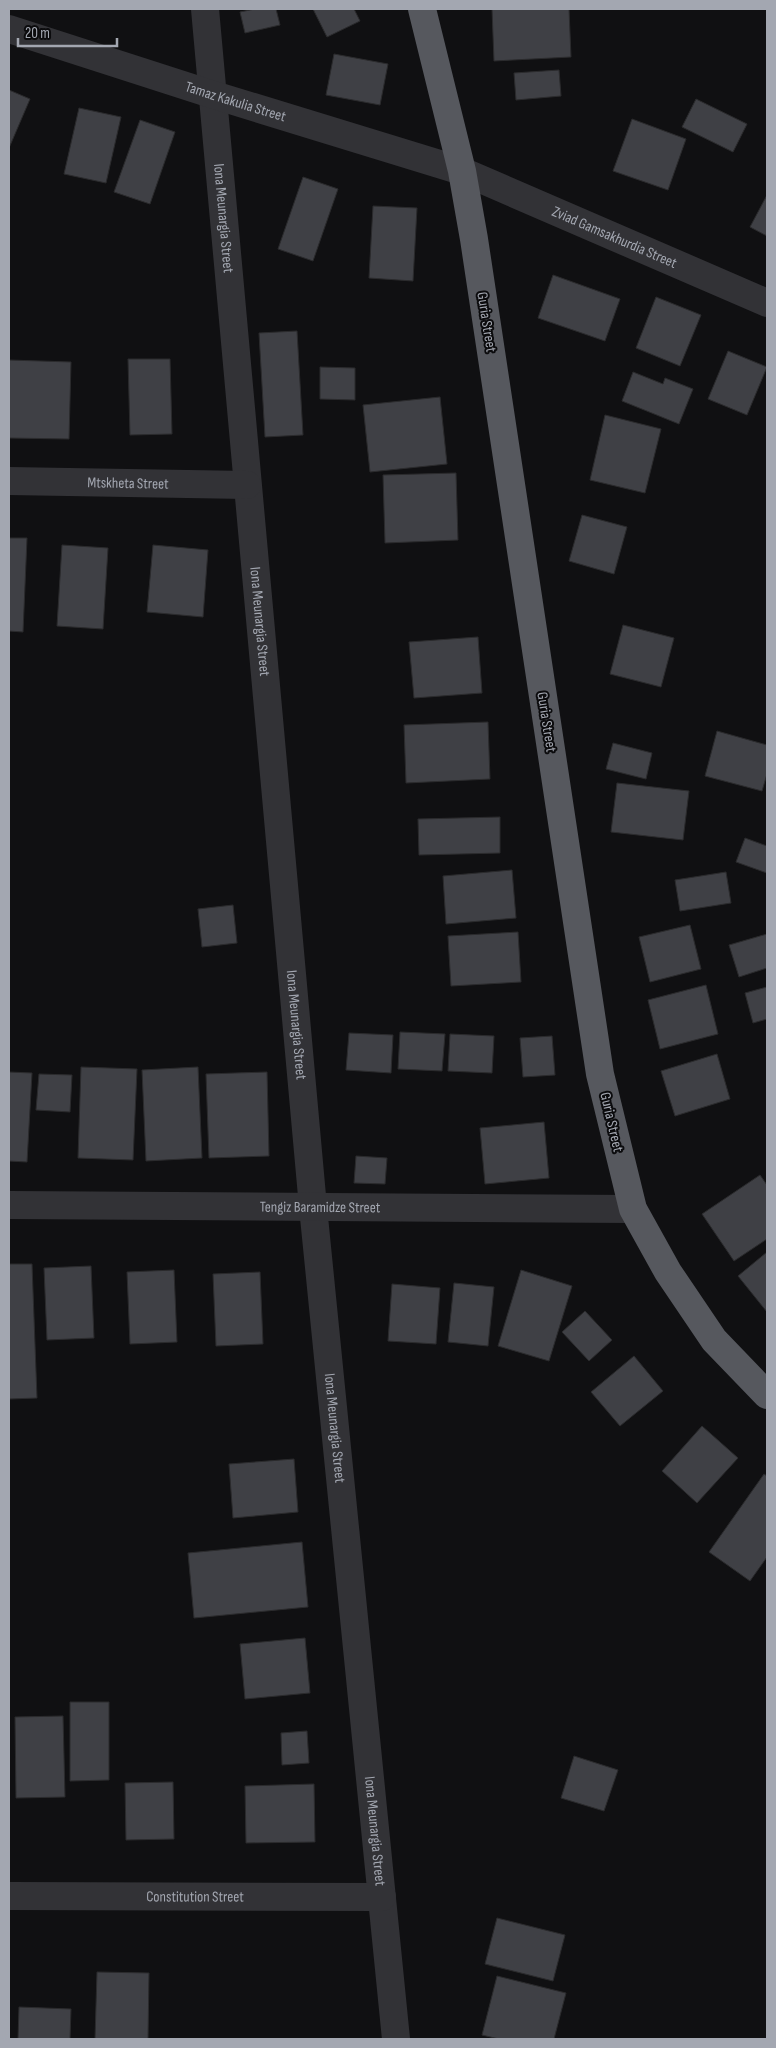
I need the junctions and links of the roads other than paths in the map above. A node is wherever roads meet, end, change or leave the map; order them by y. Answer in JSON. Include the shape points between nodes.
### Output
{"nodes":[{"id":1,"x":205,"y":9,"type":"edge"},
{"id":2,"x":422,"y":9,"type":"edge"},
{"id":3,"x":9,"y":29,"type":"edge"},
{"id":4,"x":214,"y":95,"type":"junction"},
{"id":5,"x":462,"y":171,"type":"junction"},
{"id":6,"x":767,"y":303,"type":"edge"},
{"id":7,"x":9,"y":481,"type":"edge"},
{"id":8,"x":247,"y":485,"type":"junction"},
{"id":9,"x":9,"y":1205,"type":"edge"},
{"id":10,"x":313,"y":1208,"type":"junction"},
{"id":11,"x":632,"y":1208,"type":"junction"},
{"id":12,"x":767,"y":1395,"type":"edge"},
{"id":13,"x":9,"y":1896,"type":"edge"},
{"id":14,"x":382,"y":1897,"type":"junction"},
{"id":15,"x":396,"y":2039,"type":"edge"}],
"edges":[{"from":1,"to":4,"type":"street","name":"Iona Meunargia Street"},
{"from":2,"to":5,"type":"highway","name":"Guria Street"},
{"from":3,"to":4,"type":"street","name":"Tamaz Kakulia Street"},
{"from":4,"to":5,"type":"street","name":"Tamaz Kakulia Street"},
{"from":4,"to":8,"type":"street","name":"Iona Meunargia Street"},
{"from":5,"to":6,"type":"street","name":"Zviad Gamsakhurdia Street"},
{"from":5,"to":11,"type":"highway","name":"Guria Street","via":[[600,1074]]},
{"from":7,"to":8,"type":"street","name":"Mtskheta Street"},
{"from":8,"to":10,"type":"street","name":"Iona Meunargia Street"},
{"from":9,"to":10,"type":"street","name":"Tengiz Baramidze Street"},
{"from":10,"to":11,"type":"street","name":"Tengiz Baramidze Street"},
{"from":10,"to":14,"type":"street","name":"Iona Meunargia Street"},
{"from":11,"to":12,"type":"highway","name":"Guria Street","via":[[668,1272],[714,1340]]},
{"from":13,"to":14,"type":"street","name":"Constitution Street"},
{"from":14,"to":15,"type":"street","name":"Iona Meunargia Street"}]}
